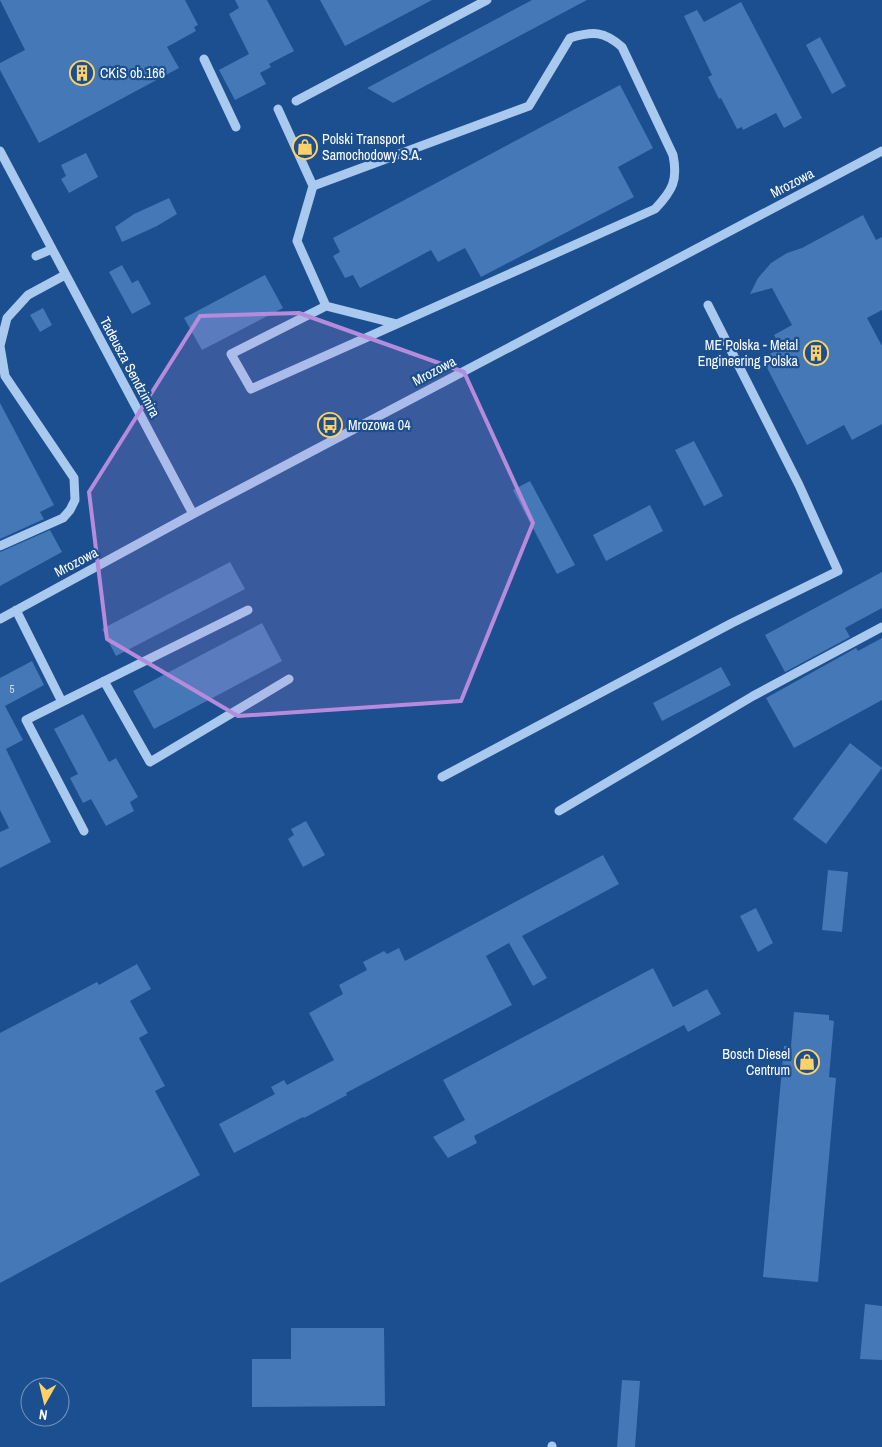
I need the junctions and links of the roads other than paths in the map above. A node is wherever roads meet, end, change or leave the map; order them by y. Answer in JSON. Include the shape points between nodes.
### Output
{"nodes":[{"id":1,"x":487,"y":0,"type":"edge"},
{"id":2,"x":204,"y":59,"type":"dead end"},
{"id":3,"x":296,"y":101,"type":"dead end"},
{"id":4,"x":278,"y":109,"type":"dead end"},
{"id":5,"x":236,"y":127,"type":"dead end"},
{"id":6,"x":0,"y":151,"type":"edge"},
{"id":7,"x":882,"y":151,"type":"edge"},
{"id":8,"x":313,"y":186,"type":"junction"},
{"id":9,"x":52,"y":249,"type":"junction"},
{"id":10,"x":36,"y":256,"type":"dead end"},
{"id":11,"x":65,"y":274,"type":"junction"},
{"id":12,"x":708,"y":305,"type":"dead end"},
{"id":13,"x":326,"y":306,"type":"junction"},
{"id":14,"x":397,"y":324,"type":"junction"},
{"id":15,"x":2,"y":377,"type":"edge"},
{"id":16,"x":193,"y":514,"type":"junction"},
{"id":17,"x":0,"y":546,"type":"edge"},
{"id":18,"x":16,"y":610,"type":"junction"},
{"id":19,"x":248,"y":610,"type":"dead end"},
{"id":20,"x":0,"y":619,"type":"edge"},
{"id":21,"x":882,"y":627,"type":"edge"},
{"id":22,"x":289,"y":679,"type":"dead end"},
{"id":23,"x":104,"y":681,"type":"junction"},
{"id":24,"x":62,"y":702,"type":"junction"},
{"id":25,"x":442,"y":777,"type":"dead end"},
{"id":26,"x":559,"y":811,"type":"dead end"},
{"id":27,"x":84,"y":831,"type":"dead end"}],
"edges":[{"from":1,"to":3,"type":"street"},
{"from":2,"to":5,"type":"street"},
{"from":4,"to":8,"type":"street"},
{"from":6,"to":9,"type":"street","name":"Tadeusza Sendzimira"},
{"from":7,"to":16,"type":"street","name":"Mrozowa"},
{"from":8,"to":13,"type":"street","via":[[297,241]]},
{"from":8,"to":14,"type":"street","via":[[529,106],[570,38],[600,33],[622,47],[673,155],[676,170],[667,196],[656,209]]},
{"from":9,"to":10,"type":"street"},
{"from":9,"to":11,"type":"street","name":"Tadeusza Sendzimira"},
{"from":11,"to":15,"type":"street","via":[[28,295],[7,318],[0,346]]},
{"from":11,"to":16,"type":"street","name":"Tadeusza Sendzimira"},
{"from":12,"to":25,"type":"street","via":[[799,485],[838,571],[732,623]]},
{"from":13,"to":14,"type":"street"},
{"from":13,"to":14,"type":"street","via":[[231,354],[251,389]]},
{"from":15,"to":17,"type":"street","via":[[74,478],[76,490],[75,500],[63,518]]},
{"from":16,"to":18,"type":"street","name":"Mrozowa"},
{"from":18,"to":20,"type":"street","name":"Mrozowa"},
{"from":18,"to":24,"type":"street"},
{"from":19,"to":23,"type":"street"},
{"from":21,"to":26,"type":"street","via":[[753,696]]},
{"from":22,"to":23,"type":"street","via":[[150,762]]},
{"from":23,"to":24,"type":"street"},
{"from":24,"to":27,"type":"street","via":[[26,720]]}]}
